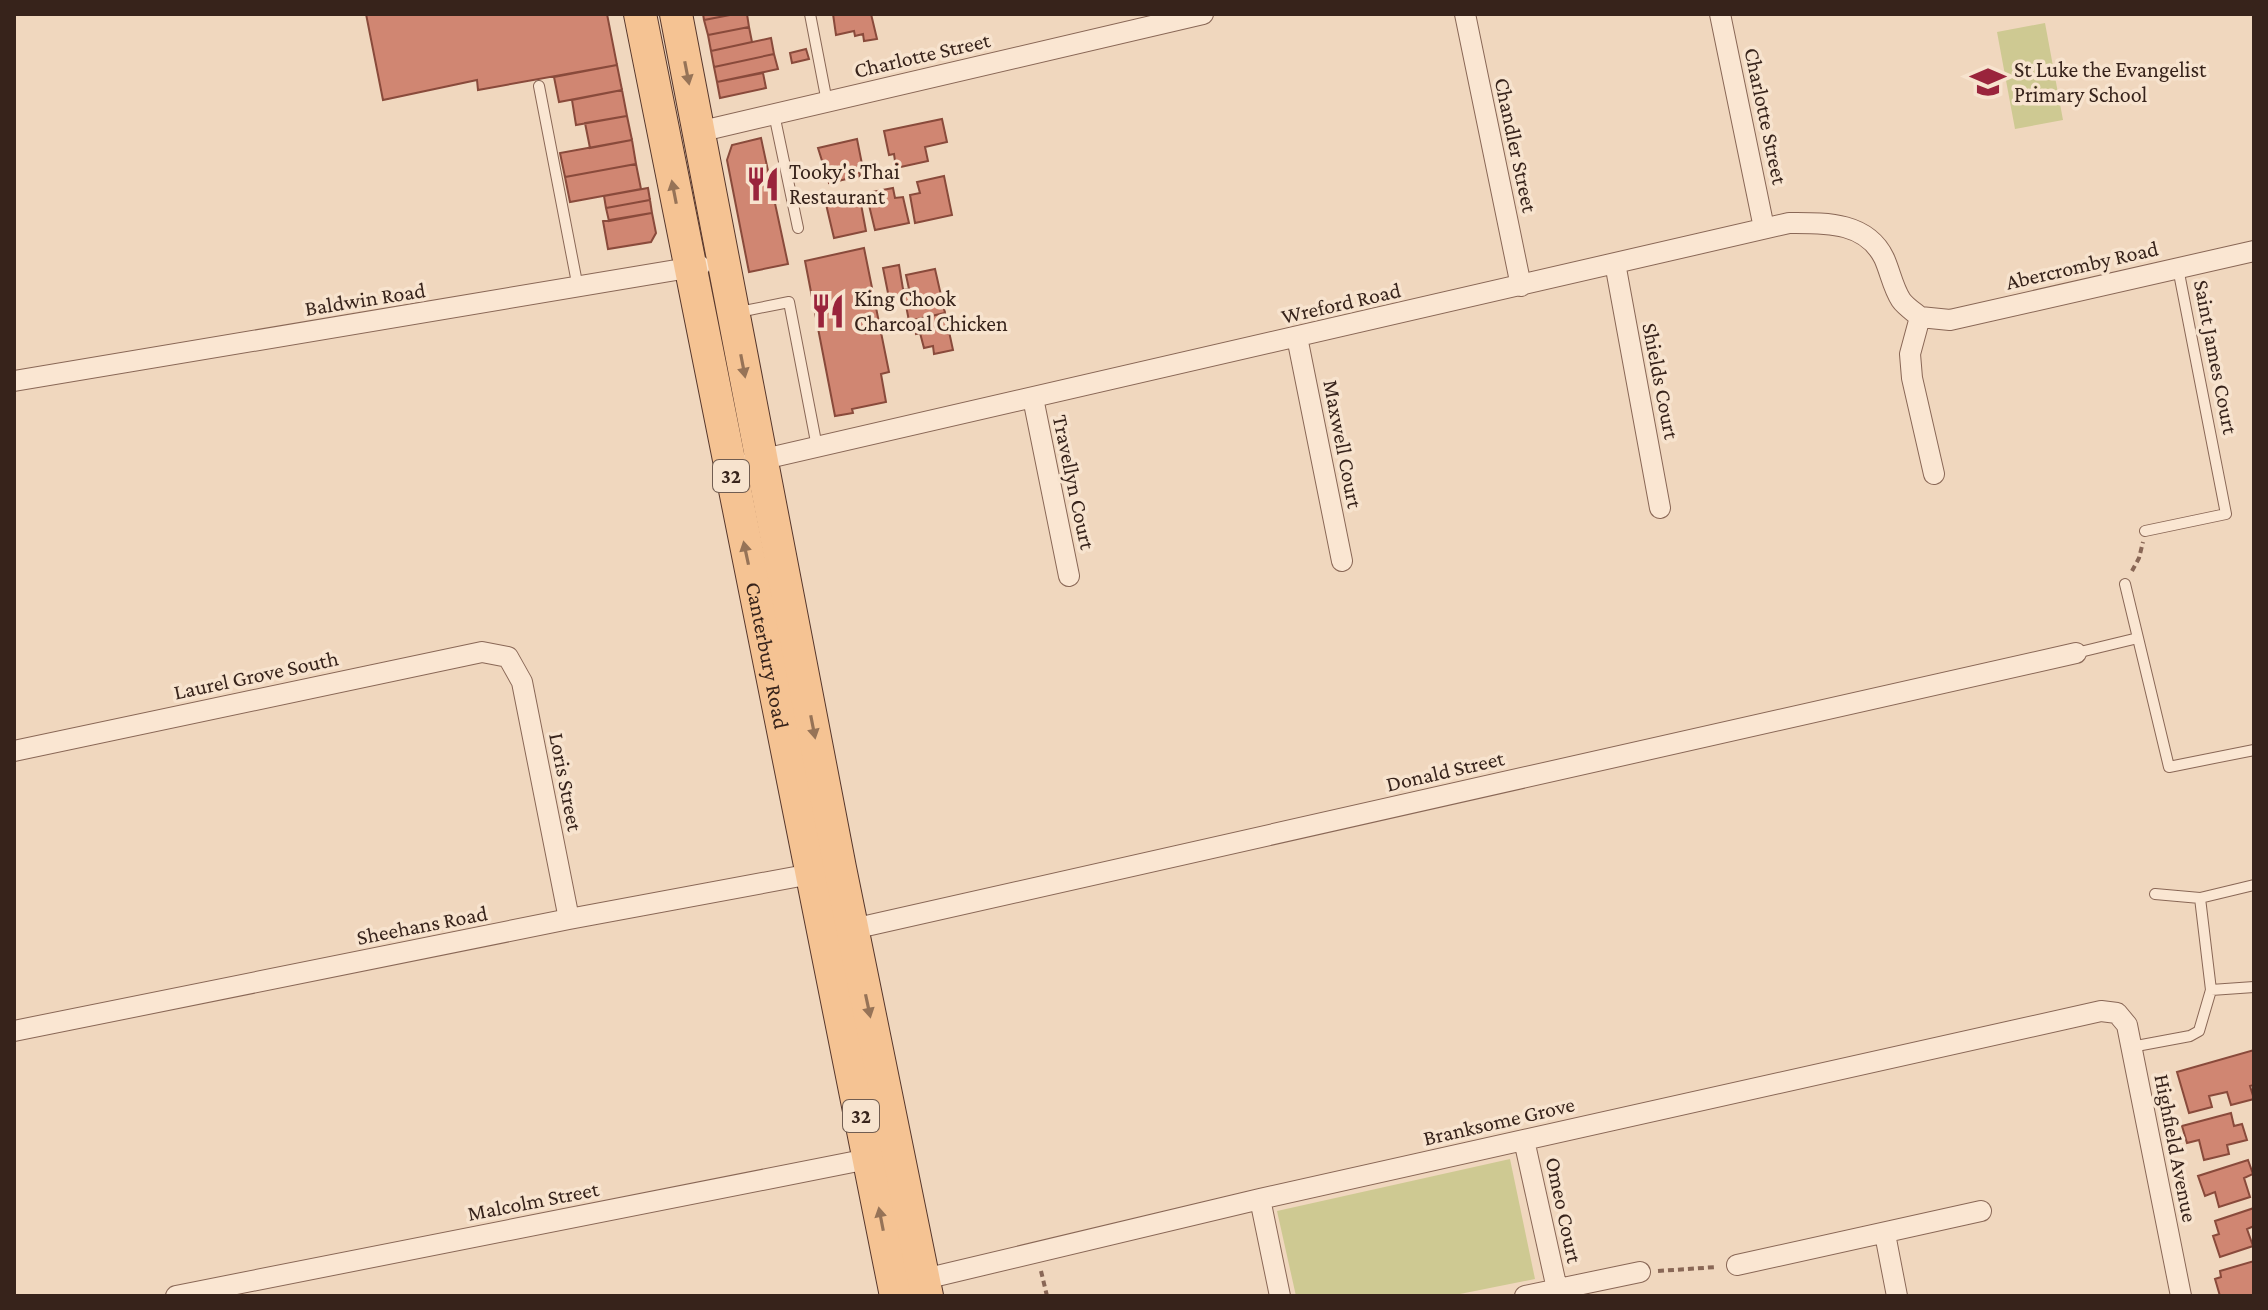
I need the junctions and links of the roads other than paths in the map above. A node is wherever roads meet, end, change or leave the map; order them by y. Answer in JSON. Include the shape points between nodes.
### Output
{"nodes":[{"id":1,"x":640,"y":14,"type":"edge"},
{"id":2,"x":676,"y":14,"type":"edge"},
{"id":3,"x":810,"y":14,"type":"edge"},
{"id":4,"x":1203,"y":14,"type":"edge"},
{"id":5,"x":1465,"y":14,"type":"edge"},
{"id":6,"x":1720,"y":14,"type":"edge"},
{"id":7,"x":539,"y":86,"type":"dead end"},
{"id":8,"x":827,"y":102,"type":"junction"},
{"id":9,"x":774,"y":114,"type":"junction"},
{"id":10,"x":698,"y":132,"type":"junction"},
{"id":11,"x":798,"y":228,"type":"dead end"},
{"id":12,"x":1764,"y":228,"type":"junction"},
{"id":13,"x":2254,"y":251,"type":"edge"},
{"id":14,"x":723,"y":262,"type":"junction"},
{"id":15,"x":1615,"y":263,"type":"junction"},
{"id":16,"x":689,"y":268,"type":"junction"},
{"id":17,"x":2178,"y":268,"type":"junction"},
{"id":18,"x":1521,"y":286,"type":"junction"},
{"id":19,"x":578,"y":288,"type":"junction"},
{"id":20,"x":733,"y":314,"type":"junction"},
{"id":21,"x":1920,"y":317,"type":"junction"},
{"id":22,"x":1297,"y":337,"type":"junction"},
{"id":23,"x":14,"y":381,"type":"edge"},
{"id":24,"x":1033,"y":398,"type":"junction"},
{"id":25,"x":817,"y":447,"type":"junction"},
{"id":26,"x":761,"y":460,"type":"junction"},
{"id":27,"x":729,"y":466,"type":"junction"},
{"id":28,"x":1934,"y":474,"type":"dead end"},
{"id":29,"x":1660,"y":508,"type":"dead end"},
{"id":30,"x":2145,"y":531,"type":"road end"},
{"id":31,"x":1342,"y":561,"type":"dead end"},
{"id":32,"x":1069,"y":576,"type":"dead end"},
{"id":33,"x":2125,"y":584,"type":"road end"},
{"id":34,"x":2138,"y":638,"type":"junction"},
{"id":35,"x":2076,"y":653,"type":"joint"},
{"id":36,"x":508,"y":657,"type":"joint"},
{"id":37,"x":2254,"y":750,"type":"edge"},
{"id":38,"x":14,"y":751,"type":"edge"},
{"id":39,"x":826,"y":871,"type":"junction"},
{"id":40,"x":2254,"y":885,"type":"edge"},
{"id":41,"x":2155,"y":894,"type":"dead end"},
{"id":42,"x":2200,"y":898,"type":"junction"},
{"id":43,"x":569,"y":919,"type":"junction"},
{"id":44,"x":839,"y":932,"type":"junction"},
{"id":45,"x":2254,"y":987,"type":"edge"},
{"id":46,"x":2211,"y":990,"type":"junction"},
{"id":47,"x":2117,"y":1013,"type":"joint"},
{"id":48,"x":14,"y":1031,"type":"edge"},
{"id":49,"x":2131,"y":1047,"type":"junction"},
{"id":50,"x":1524,"y":1140,"type":"junction"},
{"id":51,"x":884,"y":1156,"type":"junction"},
{"id":52,"x":1260,"y":1199,"type":"junction"},
{"id":53,"x":1981,"y":1211,"type":"dead end"},
{"id":54,"x":1885,"y":1234,"type":"junction"},
{"id":55,"x":1737,"y":1265,"type":"road end"},
{"id":56,"x":1640,"y":1272,"type":"road end"},
{"id":57,"x":910,"y":1289,"type":"edge"},
{"id":58,"x":1557,"y":1289,"type":"junction"},
{"id":59,"x":176,"y":1296,"type":"edge"},
{"id":60,"x":1280,"y":1296,"type":"edge"},
{"id":61,"x":1525,"y":1296,"type":"edge"},
{"id":62,"x":1897,"y":1296,"type":"edge"},
{"id":63,"x":2181,"y":1296,"type":"edge"}],
"edges":[{"from":16,"to":1,"type":"main road","name":"Canterbury Road","number":"32","one_way":true},
{"from":2,"to":10,"type":"main road","name":"Canterbury Road","number":"32","one_way":true},
{"from":3,"to":8,"type":"lane"},
{"from":4,"to":8,"type":"street","name":"Charlotte Street"},
{"from":5,"to":18,"type":"street","name":"Chandler Street"},
{"from":6,"to":12,"type":"street","name":"Charlotte Street"},
{"from":7,"to":19,"type":"lane"},
{"from":8,"to":9,"type":"street","name":"Charlotte Street"},
{"from":9,"to":10,"type":"street","name":"Charlotte Street"},
{"from":9,"to":11,"type":"lane"},
{"from":10,"to":14,"type":"main road","name":"Canterbury Road","number":"32"},
{"from":12,"to":15,"type":"street","name":"Wreford Road"},
{"from":12,"to":21,"type":"street","name":"Wreford Road","via":[[1823,223],[1865,235],[1882,254],[1901,300]]},
{"from":13,"to":17,"type":"street","name":"Abercromby Road"},
{"from":14,"to":16,"type":"street","name":"Baldwin Road"},
{"from":14,"to":20,"type":"main road","name":"Canterbury Road","number":"32"},
{"from":15,"to":18,"type":"street","name":"Wreford Road"},
{"from":15,"to":29,"type":"street","name":"Shields Court"},
{"from":16,"to":19,"type":"street","name":"Baldwin Road"},
{"from":16,"to":27,"type":"main road","name":"Canterbury Road","number":"32"},
{"from":17,"to":21,"type":"street","name":"Abercromby Road","via":[[1950,320]]},
{"from":17,"to":30,"type":"lane","name":"Saint James Court","via":[[2226,514]]},
{"from":18,"to":22,"type":"street","name":"Wreford Road"},
{"from":19,"to":23,"type":"street","name":"Baldwin Road"},
{"from":20,"to":25,"type":"lane","via":[[789,302]]},
{"from":20,"to":26,"type":"main road","name":"Canterbury Road","number":"32","one_way":true},
{"from":21,"to":28,"type":"street","via":[[1910,354],[1912,378]]},
{"from":22,"to":24,"type":"street","name":"Wreford Road"},
{"from":22,"to":31,"type":"street","name":"Maxwell Court"},
{"from":24,"to":25,"type":"street","name":"Wreford Road"},
{"from":24,"to":32,"type":"street","name":"Travellyn Court"},
{"from":25,"to":26,"type":"street","name":"Wreford Road"},
{"from":26,"to":27,"type":"street","name":"Wreford Road"},
{"from":26,"to":39,"type":"main road","name":"Canterbury Road","number":"32","one_way":true},
{"from":39,"to":27,"type":"main road","name":"Canterbury Road","number":"32","one_way":true},
{"from":33,"to":34,"type":"lane"},
{"from":34,"to":35,"type":"lane"},
{"from":34,"to":37,"type":"lane","via":[[2169,767]]},
{"from":35,"to":44,"type":"street","name":"Donald Street"},
{"from":36,"to":38,"type":"street","name":"Laurel Grove South","via":[[482,652]]},
{"from":36,"to":43,"type":"street","name":"Loris Street","via":[[522,682]]},
{"from":39,"to":43,"type":"street","name":"Sheehans Road"},
{"from":39,"to":44,"type":"main road","name":"Canterbury Road","number":"32"},
{"from":40,"to":42,"type":"lane"},
{"from":41,"to":42,"type":"lane"},
{"from":42,"to":46,"type":"lane"},
{"from":43,"to":48,"type":"street","name":"Sheehans Road"},
{"from":44,"to":51,"type":"main road","name":"Canterbury Road","number":"32"},
{"from":45,"to":46,"type":"lane"},
{"from":46,"to":49,"type":"lane","via":[[2199,1031]]},
{"from":47,"to":49,"type":"street","name":"Highfield Avenue","via":[[2127,1025]]},
{"from":47,"to":50,"type":"street","name":"Branksome Grove","via":[[2101,1011]]},
{"from":49,"to":63,"type":"street","name":"Highfield Avenue"},
{"from":50,"to":52,"type":"street","name":"Branksome Grove"},
{"from":50,"to":58,"type":"street","name":"Omeo Court"},
{"from":51,"to":57,"type":"main road","name":"Canterbury Road","number":"32"},
{"from":51,"to":59,"type":"street","name":"Malcolm Street"},
{"from":52,"to":57,"type":"street","name":"Branksome Grove","via":[[1037,1252]]},
{"from":52,"to":60,"type":"street"},
{"from":53,"to":54,"type":"street"},
{"from":54,"to":55,"type":"street"},
{"from":54,"to":62,"type":"street"},
{"from":56,"to":58,"type":"street","name":"Omeo Court"},
{"from":58,"to":61,"type":"street","name":"Omeo Court"}]}
